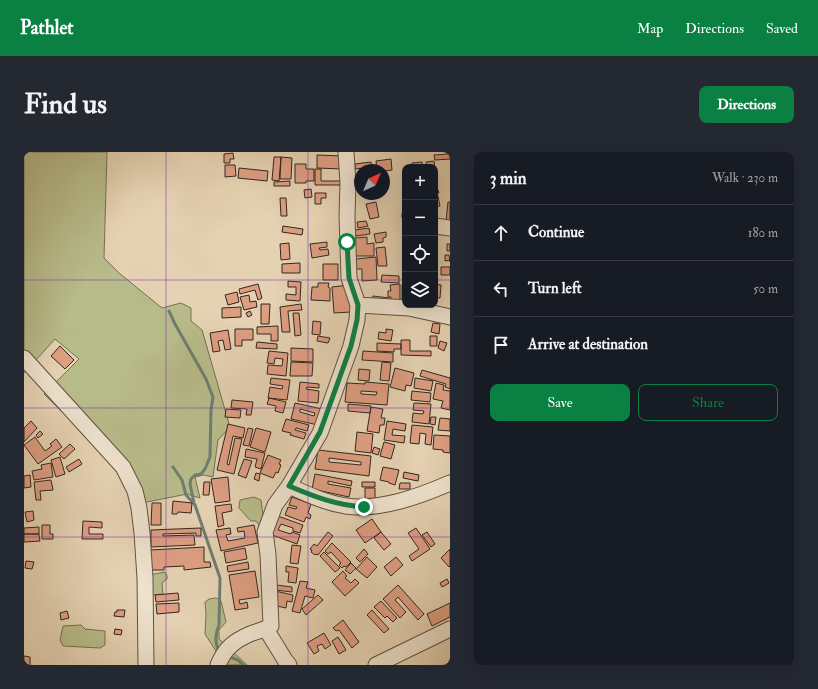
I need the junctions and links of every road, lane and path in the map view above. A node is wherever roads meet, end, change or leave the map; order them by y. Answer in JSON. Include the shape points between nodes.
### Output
{"nodes":[{"id":1,"x":346,"y":152,"type":"edge"},
{"id":2,"x":438,"y":226,"type":"edge"},
{"id":3,"x":450,"y":228,"type":"edge"},
{"id":4,"x":358,"y":305,"type":"junction"},
{"id":5,"x":450,"y":317,"type":"edge"},
{"id":6,"x":24,"y":358,"type":"edge"},
{"id":7,"x":450,"y":483,"type":"edge"},
{"id":8,"x":289,"y":486,"type":"junction"},
{"id":9,"x":266,"y":629,"type":"junction"},
{"id":10,"x":450,"y":629,"type":"edge"},
{"id":11,"x":146,"y":665,"type":"edge"},
{"id":12,"x":218,"y":665,"type":"edge"},
{"id":13,"x":289,"y":665,"type":"edge"},
{"id":14,"x":376,"y":665,"type":"edge"}],
"edges":[{"from":1,"to":4,"type":"street","via":[[349,278]]},
{"from":2,"to":3,"type":"street"},
{"from":4,"to":5,"type":"street","via":[[409,308]]},
{"from":4,"to":8,"type":"street","via":[[351,346],[320,432]]},
{"from":6,"to":11,"type":"street","via":[[123,467],[135,491],[142,533],[145,578]]},
{"from":7,"to":8,"type":"street","via":[[412,497],[364,507],[329,502]]},
{"from":8,"to":9,"type":"street","via":[[275,505],[265,532],[271,626]]},
{"from":9,"to":12,"type":"street","via":[[234,642],[222,654]]},
{"from":9,"to":13,"type":"street"},
{"from":10,"to":14,"type":"street"}]}
